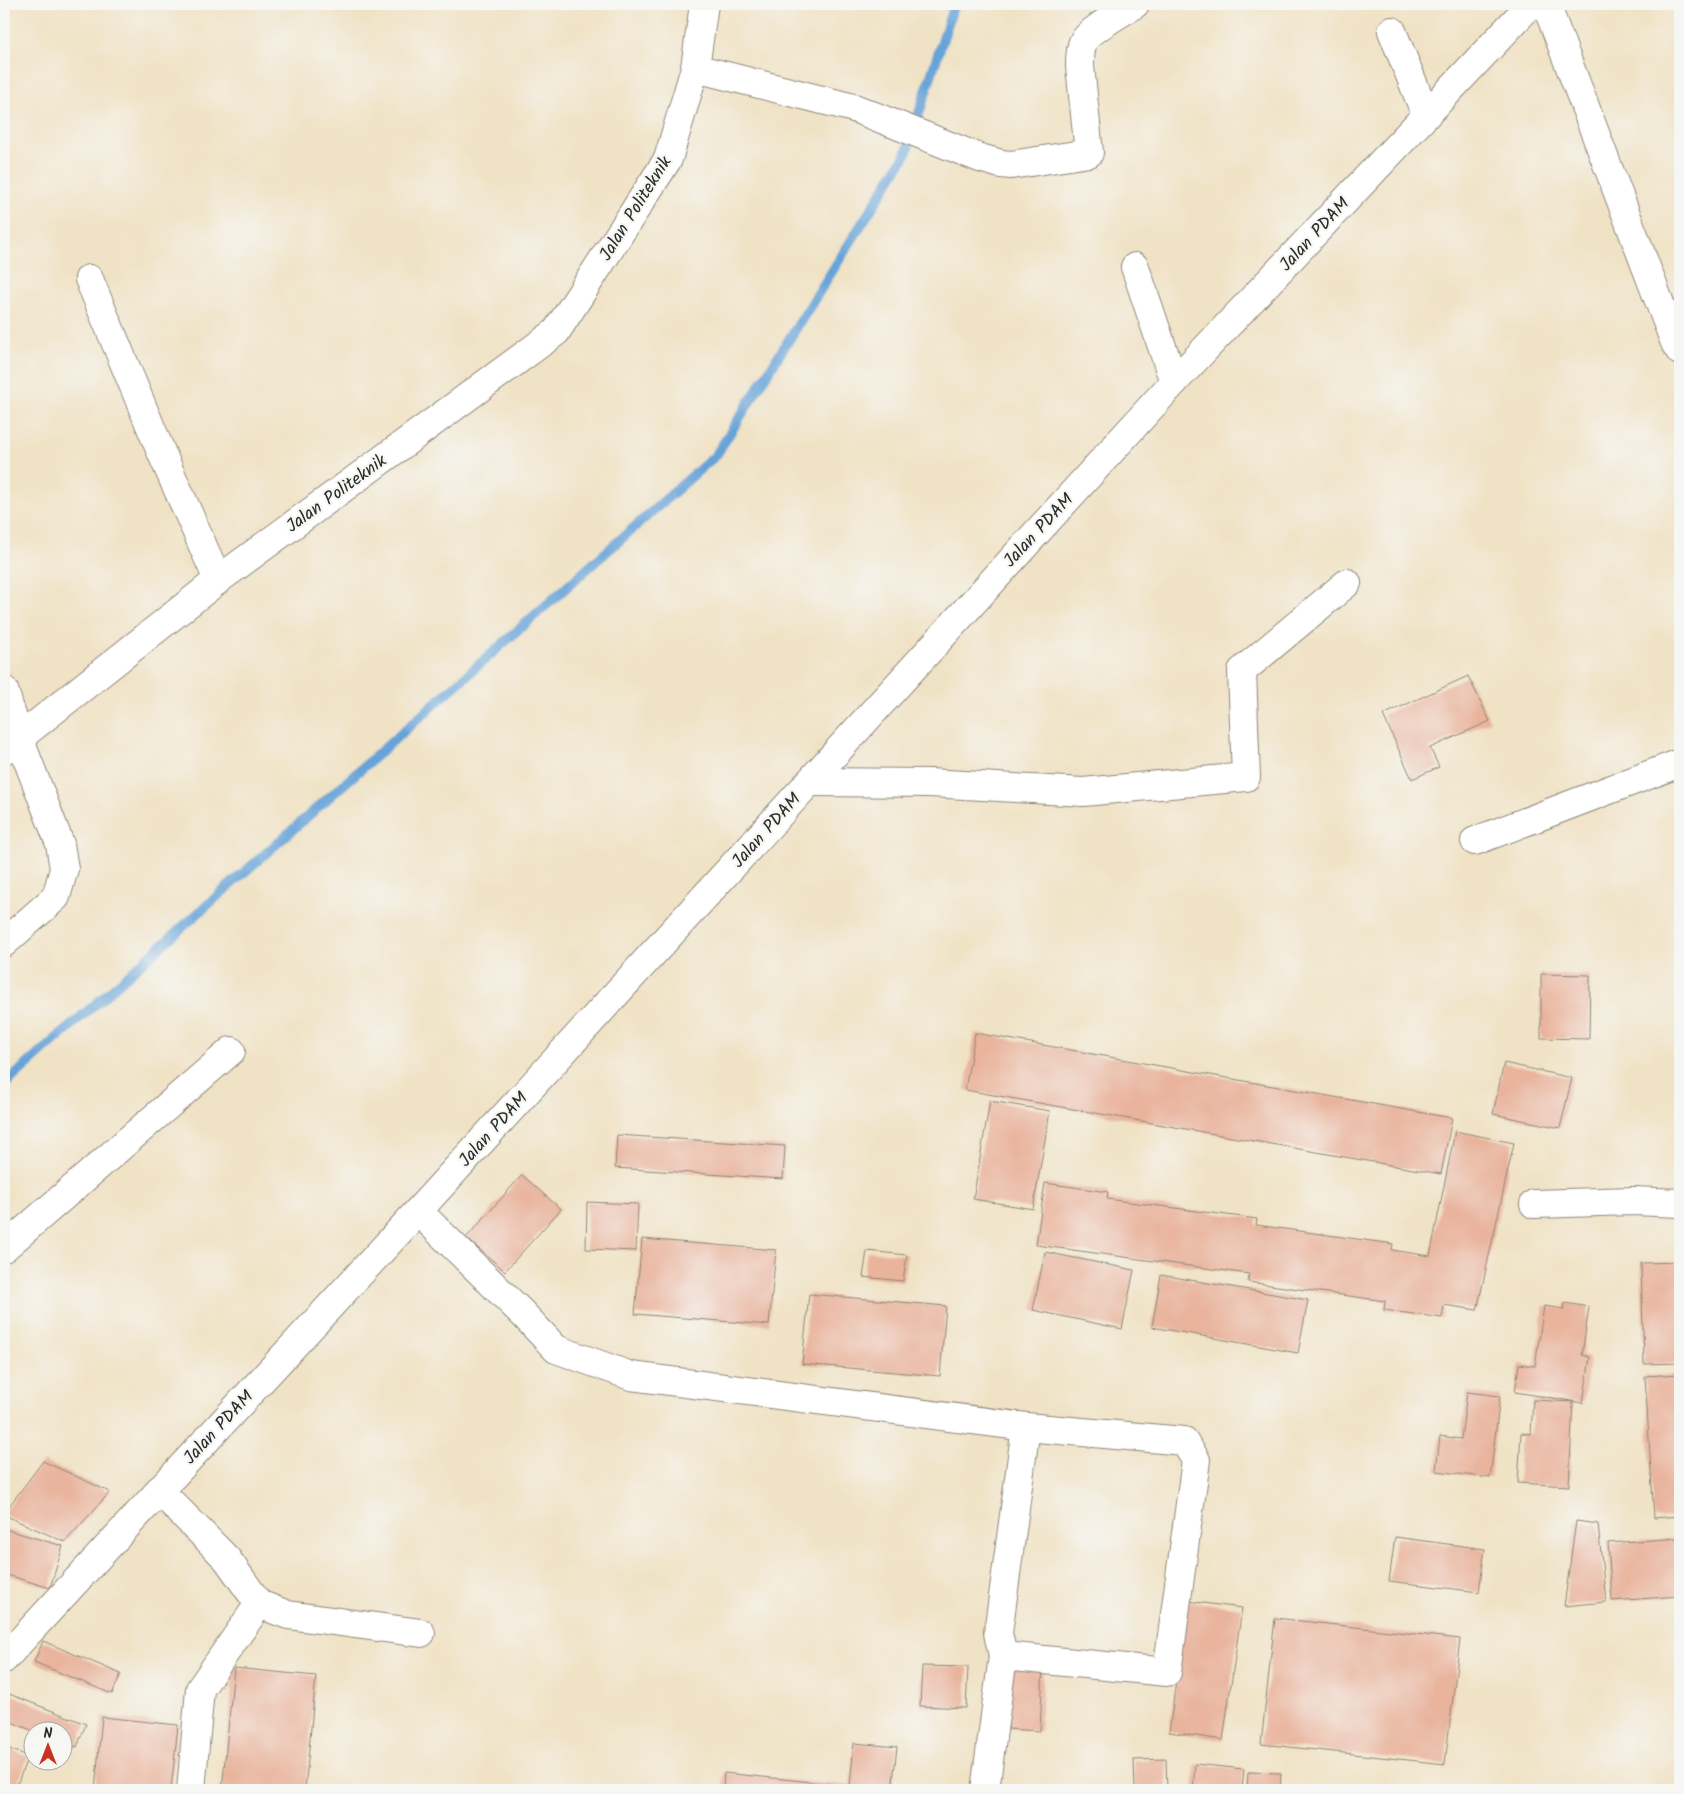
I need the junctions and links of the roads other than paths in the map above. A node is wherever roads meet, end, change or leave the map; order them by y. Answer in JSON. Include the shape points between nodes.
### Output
{"nodes":[{"id":1,"x":704,"y":4,"type":"edge"},
{"id":2,"x":1136,"y":4,"type":"edge"},
{"id":3,"x":1531,"y":4,"type":"edge"},
{"id":4,"x":1546,"y":4,"type":"edge"},
{"id":5,"x":1392,"y":31,"type":"dead end"},
{"id":6,"x":695,"y":68,"type":"junction"},
{"id":7,"x":1426,"y":115,"type":"junction"},
{"id":8,"x":1135,"y":268,"type":"dead end"},
{"id":9,"x":90,"y":278,"type":"dead end"},
{"id":10,"x":1680,"y":351,"type":"edge"},
{"id":11,"x":1174,"y":382,"type":"junction"},
{"id":12,"x":218,"y":580,"type":"junction"},
{"id":13,"x":1347,"y":583,"type":"dead end"},
{"id":14,"x":4,"y":690,"type":"edge"},
{"id":15,"x":11,"y":744,"type":"edge"},
{"id":16,"x":1680,"y":763,"type":"edge"},
{"id":17,"x":810,"y":782,"type":"junction"},
{"id":18,"x":1475,"y":841,"type":"dead end"},
{"id":19,"x":4,"y":942,"type":"edge"},
{"id":20,"x":231,"y":1052,"type":"dead end"},
{"id":21,"x":1680,"y":1203,"type":"edge"},
{"id":22,"x":1534,"y":1204,"type":"dead end"},
{"id":23,"x":418,"y":1211,"type":"junction"},
{"id":24,"x":4,"y":1248,"type":"edge"},
{"id":25,"x":1026,"y":1427,"type":"junction"},
{"id":26,"x":159,"y":1490,"type":"junction"},
{"id":27,"x":259,"y":1604,"type":"junction"},
{"id":28,"x":420,"y":1633,"type":"dead end"},
{"id":29,"x":1003,"y":1656,"type":"junction"},
{"id":30,"x":4,"y":1659,"type":"edge"},
{"id":31,"x":191,"y":1790,"type":"edge"},
{"id":32,"x":985,"y":1790,"type":"edge"}],
"edges":[{"from":1,"to":6,"type":"street","name":"Jalan Politeknik"},
{"from":2,"to":6,"type":"street","via":[[1084,41],[1080,66],[1089,152],[1011,165],[980,158],[854,108]]},
{"from":3,"to":7,"type":"street","name":"Jalan PDAM"},
{"from":4,"to":10,"type":"street"},
{"from":5,"to":7,"type":"street"},
{"from":6,"to":12,"type":"street","name":"Jalan Politeknik","via":[[668,159],[556,332]]},
{"from":7,"to":11,"type":"street","name":"Jalan PDAM"},
{"from":8,"to":11,"type":"street"},
{"from":9,"to":12,"type":"street"},
{"from":11,"to":17,"type":"street","name":"Jalan PDAM"},
{"from":12,"to":15,"type":"street","name":"Jalan Politeknik"},
{"from":13,"to":17,"type":"street","via":[[1242,671],[1246,777],[1083,792],[930,783]]},
{"from":14,"to":15,"type":"street"},
{"from":15,"to":19,"type":"street","via":[[60,844],[64,869],[56,897]]},
{"from":16,"to":18,"type":"street"},
{"from":17,"to":23,"type":"street","name":"Jalan PDAM"},
{"from":20,"to":24,"type":"street"},
{"from":21,"to":22,"type":"street"},
{"from":23,"to":25,"type":"street","via":[[556,1349],[599,1366],[631,1376]]},
{"from":23,"to":26,"type":"street","name":"Jalan PDAM"},
{"from":25,"to":29,"type":"street","via":[[998,1633]]},
{"from":25,"to":29,"type":"street","via":[[1184,1441],[1196,1460],[1167,1672]]},
{"from":26,"to":27,"type":"street","via":[[227,1559]]},
{"from":26,"to":30,"type":"street","name":"Jalan PDAM"},
{"from":27,"to":28,"type":"street","via":[[288,1614]]},
{"from":27,"to":31,"type":"street","via":[[200,1689]]},
{"from":29,"to":32,"type":"street"}]}
